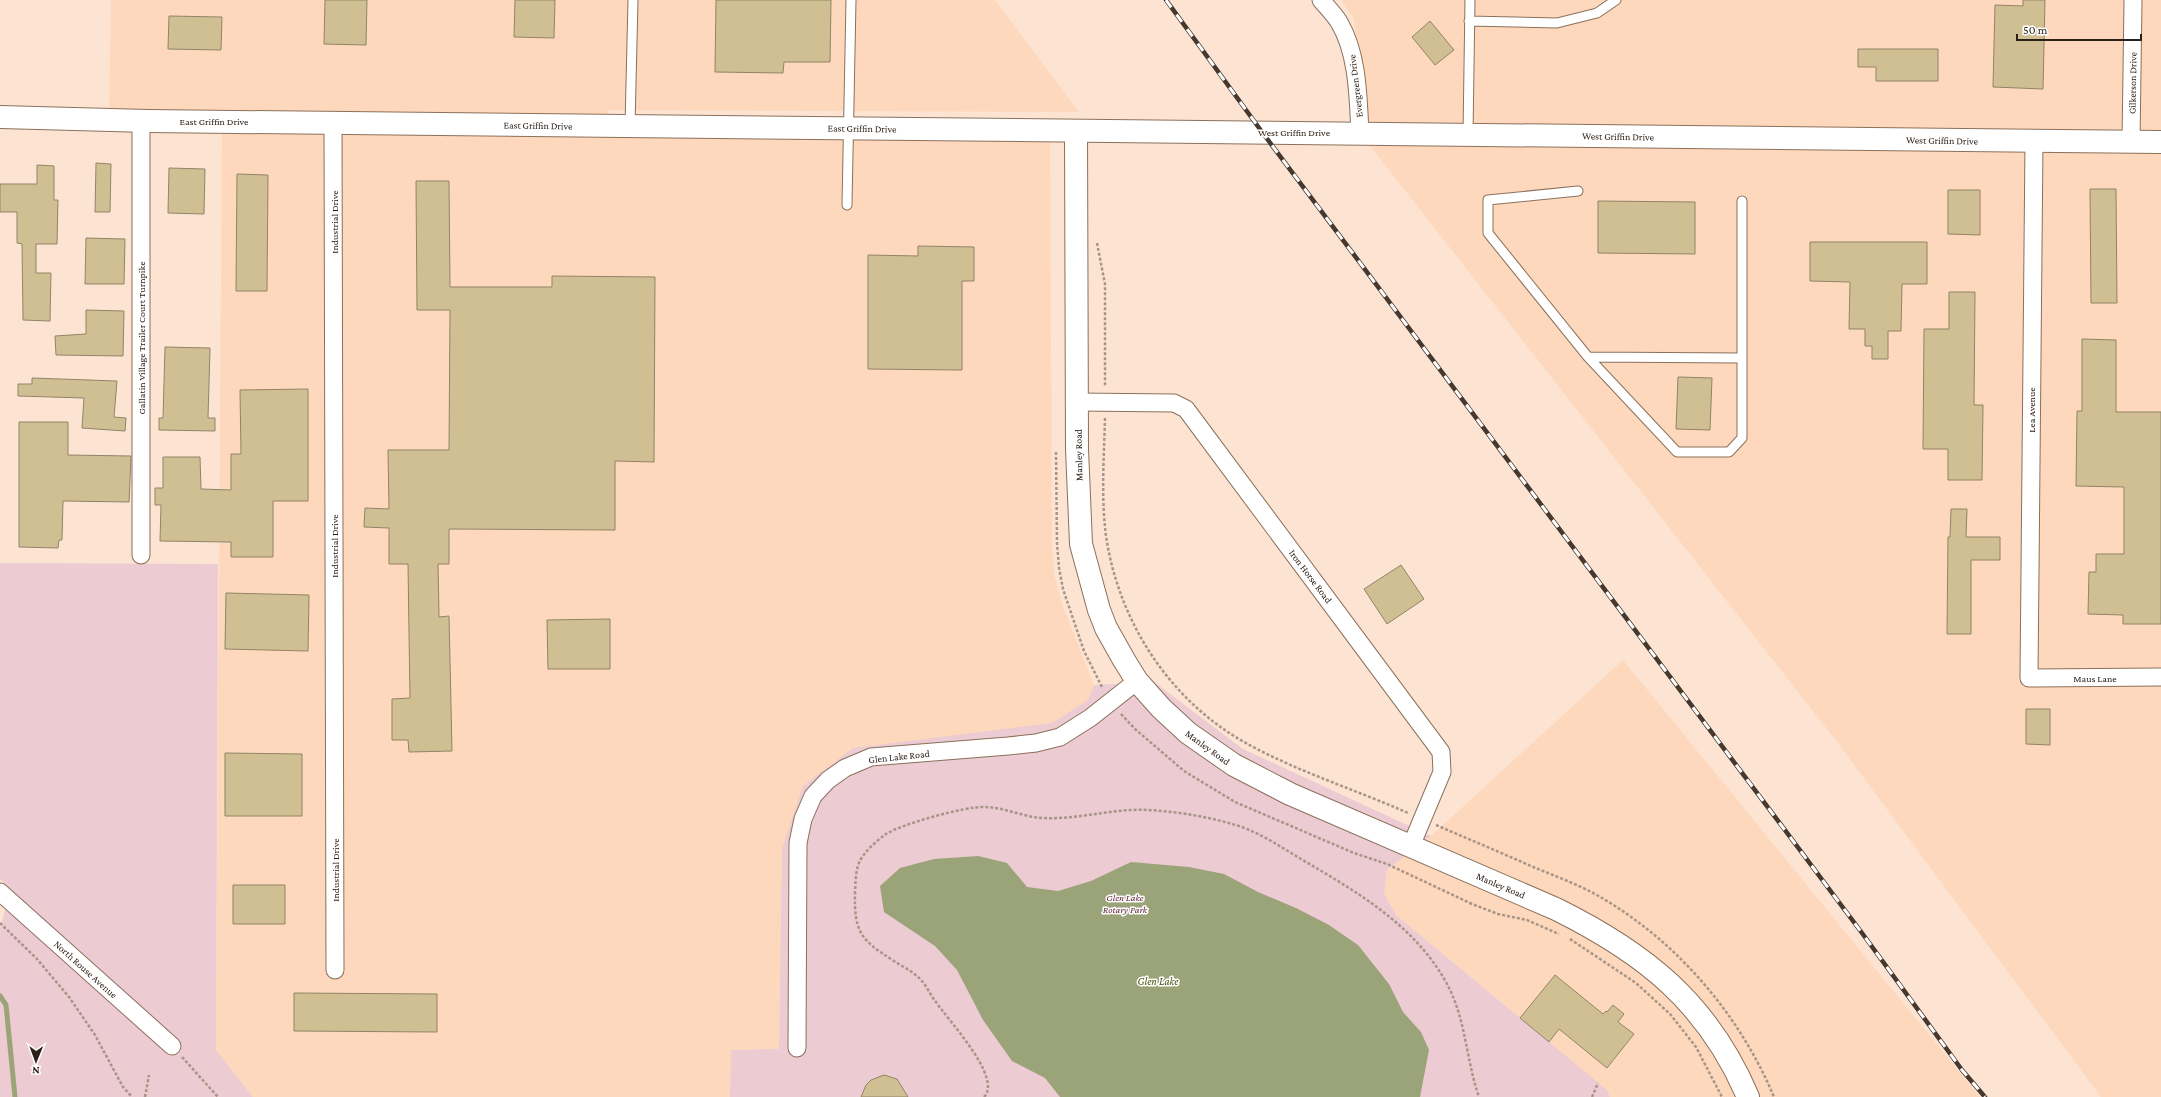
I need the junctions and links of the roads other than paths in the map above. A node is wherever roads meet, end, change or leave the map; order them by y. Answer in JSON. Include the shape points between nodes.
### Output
{"nodes":[{"id":1,"x":633,"y":0,"type":"edge"},
{"id":2,"x":851,"y":0,"type":"edge"},
{"id":3,"x":1321,"y":0,"type":"edge"},
{"id":4,"x":1470,"y":0,"type":"edge"},
{"id":5,"x":1616,"y":0,"type":"edge"},
{"id":6,"x":2133,"y":0,"type":"edge"},
{"id":7,"x":1469,"y":21,"type":"junction"},
{"id":8,"x":0,"y":117,"type":"edge"},
{"id":9,"x":141,"y":121,"type":"junction"},
{"id":10,"x":334,"y":122,"type":"junction"},
{"id":11,"x":630,"y":126,"type":"junction"},
{"id":12,"x":849,"y":128,"type":"junction"},
{"id":13,"x":1076,"y":131,"type":"junction"},
{"id":14,"x":1360,"y":132,"type":"junction"},
{"id":15,"x":1468,"y":134,"type":"junction"},
{"id":16,"x":2034,"y":142,"type":"junction"},
{"id":17,"x":2131,"y":142,"type":"junction"},
{"id":18,"x":2161,"y":142,"type":"edge"},
{"id":19,"x":1578,"y":191,"type":"dead end"},
{"id":20,"x":1742,"y":201,"type":"dead end"},
{"id":21,"x":847,"y":205,"type":"dead end"},
{"id":22,"x":1588,"y":357,"type":"junction"},
{"id":23,"x":1742,"y":358,"type":"junction"},
{"id":24,"x":1077,"y":402,"type":"junction"},
{"id":25,"x":141,"y":556,"type":"dead end"},
{"id":26,"x":2161,"y":677,"type":"edge"},
{"id":27,"x":2029,"y":678,"type":"joint"},
{"id":28,"x":1137,"y":681,"type":"junction"},
{"id":29,"x":1411,"y":846,"type":"junction"},
{"id":30,"x":0,"y":892,"type":"edge"},
{"id":31,"x":335,"y":970,"type":"dead end"},
{"id":32,"x":172,"y":1046,"type":"road end"},
{"id":33,"x":797,"y":1048,"type":"dead end"},
{"id":34,"x":1748,"y":1097,"type":"edge"}],
"edges":[{"from":1,"to":11,"type":"lane"},
{"from":2,"to":12,"type":"lane"},
{"from":3,"to":14,"type":"street","name":"Evergreen Drive","via":[[1338,21],[1350,46],[1355,70]]},
{"from":4,"to":7,"type":"lane"},
{"from":5,"to":7,"type":"lane","via":[[1597,13],[1557,23]]},
{"from":6,"to":17,"type":"street","name":"Gilkerson Drive"},
{"from":7,"to":15,"type":"lane"},
{"from":8,"to":9,"type":"main road","name":"East Griffin Drive"},
{"from":9,"to":10,"type":"main road","name":"East Griffin Drive"},
{"from":9,"to":25,"type":"street","name":"Gallatin Village Trailer Court Turnpike"},
{"from":10,"to":11,"type":"main road","name":"East Griffin Drive"},
{"from":10,"to":31,"type":"street","name":"Industrial Drive"},
{"from":11,"to":12,"type":"main road","name":"East Griffin Drive"},
{"from":12,"to":13,"type":"main road","name":"East Griffin Drive"},
{"from":12,"to":21,"type":"lane"},
{"from":13,"to":14,"type":"main road","name":"West Griffin Drive"},
{"from":13,"to":24,"type":"main road","name":"Manley Road"},
{"from":14,"to":15,"type":"main road","name":"West Griffin Drive"},
{"from":15,"to":16,"type":"main road","name":"West Griffin Drive"},
{"from":16,"to":17,"type":"main road","name":"West Griffin Drive"},
{"from":16,"to":27,"type":"street","name":"Lea Avenue"},
{"from":17,"to":18,"type":"main road","name":"West Griffin Drive"},
{"from":19,"to":22,"type":"lane","via":[[1488,200],[1488,233]]},
{"from":20,"to":23,"type":"lane"},
{"from":22,"to":23,"type":"lane"},
{"from":22,"to":23,"type":"lane","via":[[1677,452],[1729,452],[1742,438]]},
{"from":24,"to":28,"type":"main road","name":"Manley Road","via":[[1081,544],[1089,578],[1106,628]]},
{"from":24,"to":29,"type":"street","name":"Iron Horse Road","via":[[1174,403],[1186,409],[1441,752],[1442,772]]},
{"from":26,"to":27,"type":"street","name":"Maus Lane"},
{"from":28,"to":29,"type":"main road","name":"Manley Road","via":[[1188,733],[1234,765],[1290,794]]},
{"from":28,"to":33,"type":"street","name":"Glen Lake Road","via":[[1090,718],[1060,737],[1008,746],[871,757],[845,768],[828,780],[814,796],[803,819],[798,843]]},
{"from":29,"to":34,"type":"main road","name":"Manley Road","via":[[1556,909],[1590,926],[1639,957],[1675,988],[1703,1019],[1726,1054]]},
{"from":30,"to":32,"type":"street","name":"North Rouse Avenue"}]}
